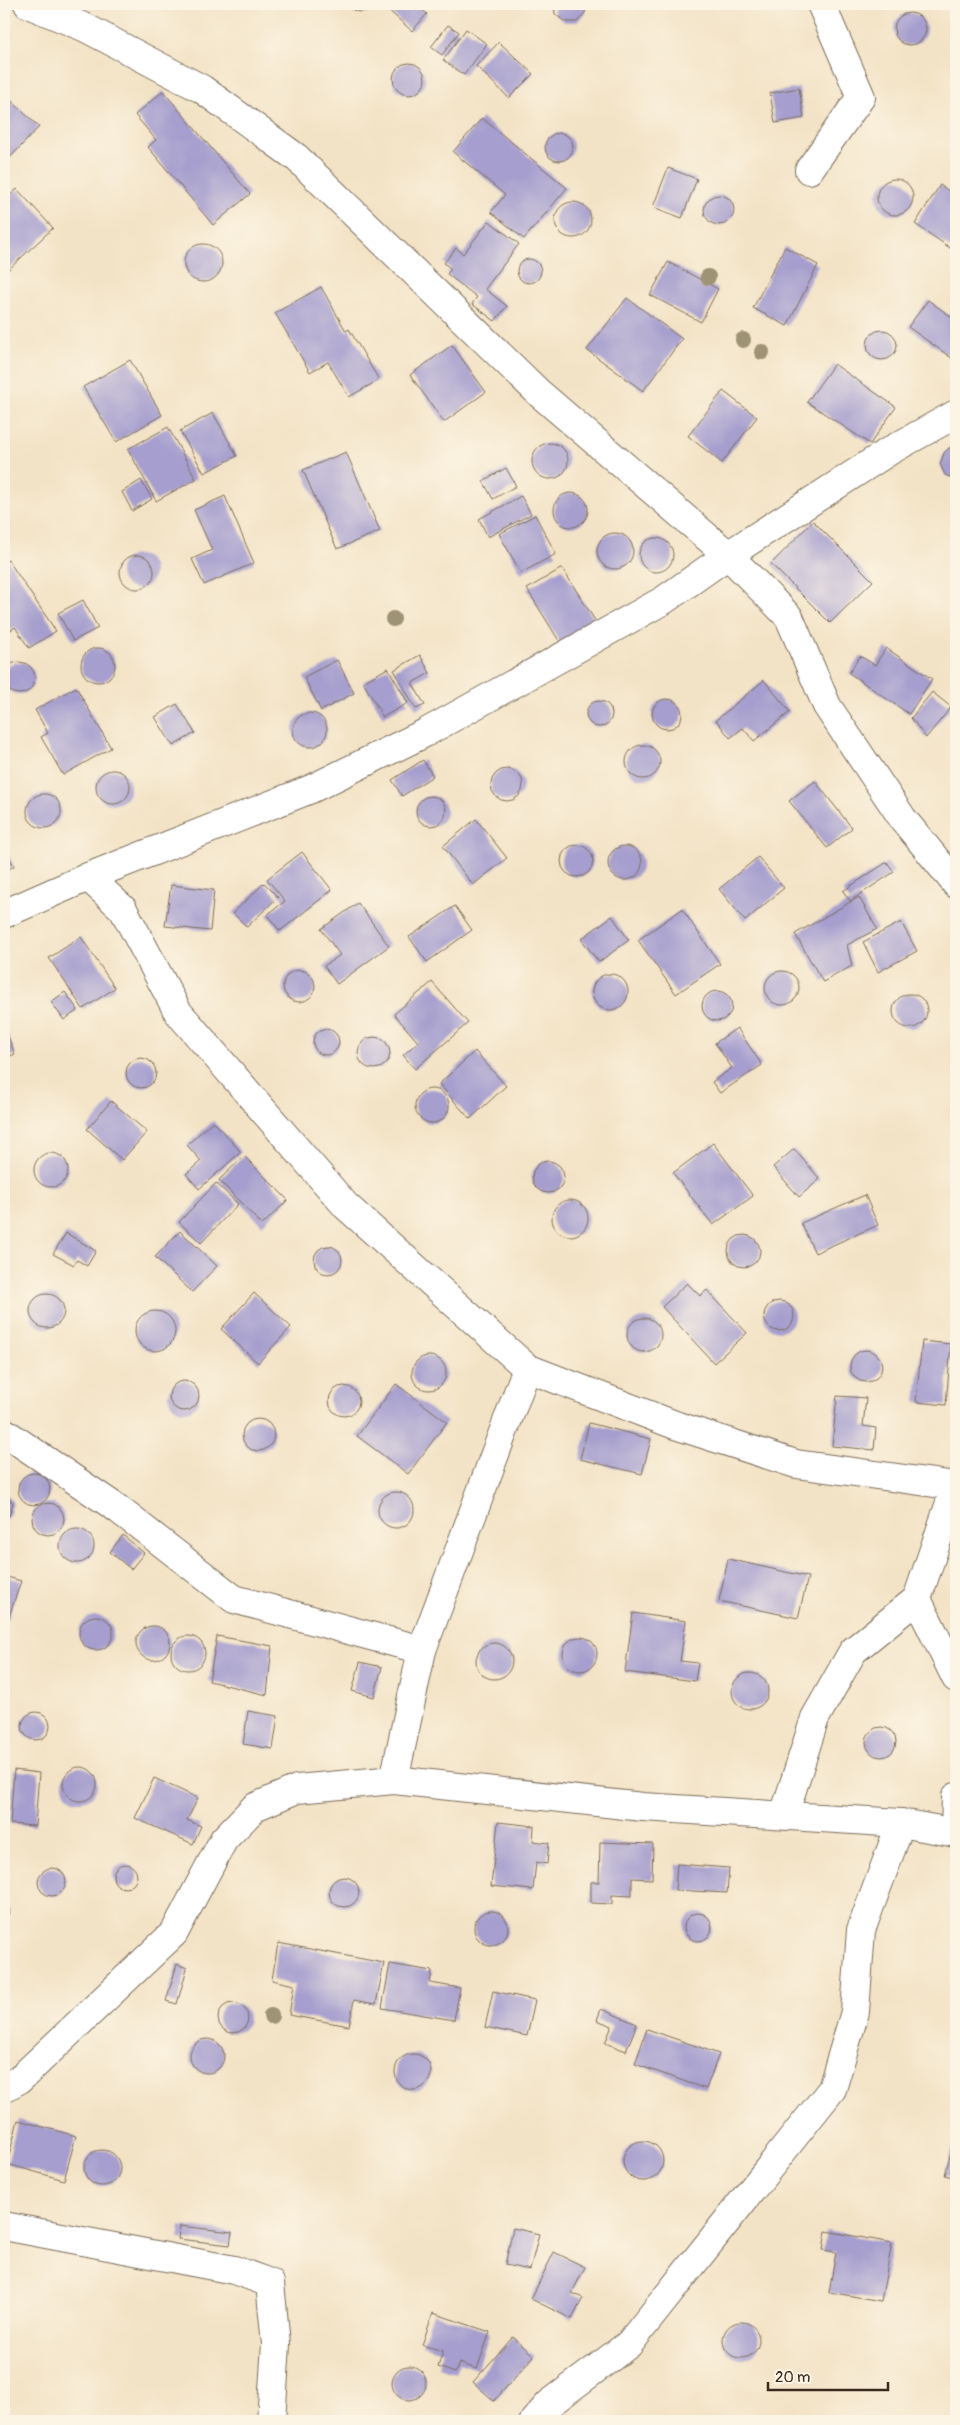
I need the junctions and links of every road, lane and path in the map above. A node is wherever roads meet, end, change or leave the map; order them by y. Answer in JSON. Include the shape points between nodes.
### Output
{"nodes":[{"id":1,"x":28,"y":4,"type":"edge"},
{"id":2,"x":821,"y":4,"type":"edge"},
{"id":3,"x":809,"y":170,"type":"dead end"},
{"id":4,"x":956,"y":414,"type":"edge"},
{"id":5,"x":728,"y":555,"type":"junction"},
{"id":6,"x":88,"y":877,"type":"junction"},
{"id":7,"x":956,"y":884,"type":"edge"},
{"id":8,"x":4,"y":914,"type":"edge"},
{"id":9,"x":527,"y":1368,"type":"junction"},
{"id":10,"x":4,"y":1432,"type":"edge"},
{"id":11,"x":956,"y":1485,"type":"edge"},
{"id":12,"x":917,"y":1600,"type":"junction"},
{"id":13,"x":422,"y":1650,"type":"junction"},
{"id":14,"x":956,"y":1678,"type":"edge"},
{"id":15,"x":394,"y":1780,"type":"junction"},
{"id":16,"x":956,"y":1797,"type":"edge"},
{"id":17,"x":784,"y":1814,"type":"junction"},
{"id":18,"x":901,"y":1823,"type":"junction"},
{"id":19,"x":955,"y":1832,"type":"edge"},
{"id":20,"x":4,"y":2088,"type":"edge"},
{"id":21,"x":4,"y":2226,"type":"edge"},
{"id":22,"x":271,"y":2421,"type":"edge"},
{"id":23,"x":534,"y":2421,"type":"edge"}],
"edges":[{"from":1,"to":5,"type":"street","via":[[86,28],[202,89],[297,158],[539,393]]},
{"from":2,"to":3,"type":"street","via":[[862,97]]},
{"from":4,"to":5,"type":"street","via":[[891,450]]},
{"from":5,"to":6,"type":"street","via":[[664,600],[425,733],[311,789]]},
{"from":5,"to":7,"type":"street","via":[[789,617],[827,706],[903,819]]},
{"from":6,"to":8,"type":"street"},
{"from":6,"to":9,"type":"street","via":[[122,909],[178,1012],[346,1206]]},
{"from":9,"to":11,"type":"street","via":[[675,1425],[796,1464]]},
{"from":9,"to":13,"type":"street"},
{"from":10,"to":13,"type":"street","via":[[118,1508],[234,1599]]},
{"from":11,"to":12,"type":"street"},
{"from":12,"to":14,"type":"street"},
{"from":12,"to":17,"type":"street","via":[[852,1651],[815,1718]]},
{"from":13,"to":15,"type":"street"},
{"from":15,"to":17,"type":"street","via":[[643,1807]]},
{"from":15,"to":20,"type":"street","via":[[297,1788],[255,1807],[224,1839],[174,1934],[20,2079]]},
{"from":16,"to":19,"type":"street"},
{"from":17,"to":18,"type":"street"},
{"from":18,"to":19,"type":"street"},
{"from":18,"to":23,"type":"street","via":[[861,1930],[855,2012],[832,2088],[629,2344],[549,2404]]},
{"from":21,"to":22,"type":"street","via":[[234,2270],[270,2284],[276,2344]]}]}
